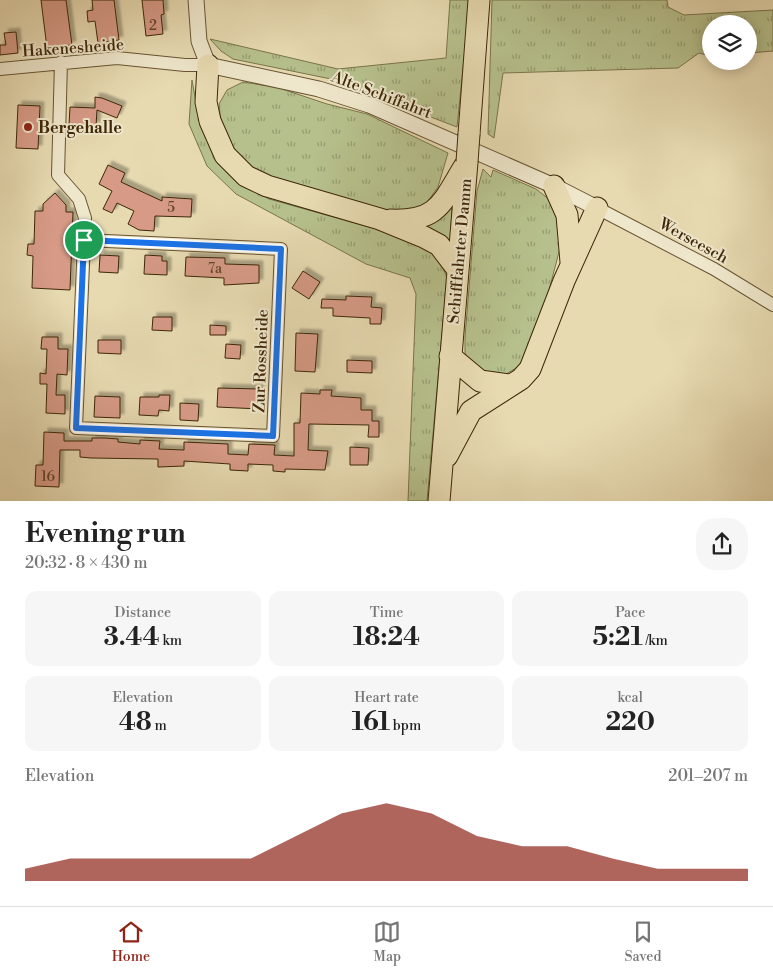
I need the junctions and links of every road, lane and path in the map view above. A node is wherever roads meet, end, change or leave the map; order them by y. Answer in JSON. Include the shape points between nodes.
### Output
{"nodes":[{"id":1,"x":196,"y":0,"type":"edge"},
{"id":2,"x":479,"y":0,"type":"edge"},
{"id":3,"x":61,"y":62,"type":"junction"},
{"id":4,"x":208,"y":65,"type":"junction"},
{"id":5,"x":0,"y":69,"type":"edge"},
{"id":6,"x":467,"y":162,"type":"junction"},
{"id":7,"x":554,"y":186,"type":"junction"},
{"id":8,"x":597,"y":208,"type":"junction"},
{"id":9,"x":380,"y":219,"type":"junction"},
{"id":10,"x":84,"y":240,"type":"junction"},
{"id":11,"x":571,"y":265,"type":"junction"},
{"id":12,"x":458,"y":270,"type":"junction"},
{"id":13,"x":773,"y":306,"type":"edge"},
{"id":14,"x":450,"y":356,"type":"junction"},
{"id":15,"x":509,"y":385,"type":"junction"},
{"id":16,"x":442,"y":468,"type":"junction"},
{"id":17,"x":439,"y":501,"type":"edge"}],
"edges":[{"from":1,"to":4,"type":"street","via":[[200,41]]},
{"from":2,"to":6,"type":"highway","name":"Schifffahrter Damm","bridge":true},
{"from":3,"to":4,"type":"street","name":"Hakenesheide","via":[[117,58]]},
{"from":3,"to":5,"type":"street","name":"Hakenesheide"},
{"from":3,"to":10,"type":"street","name":"Zur Rossheide","via":[[58,175],[84,208]]},
{"from":4,"to":7,"type":"street","name":"Alte Schiffahrt","via":[[319,89],[368,105]]},
{"from":4,"to":9,"type":"highway","via":[[206,102],[216,139],[246,176],[267,186]]},
{"from":6,"to":9,"type":"highway","via":[[435,211],[420,219]]},
{"from":6,"to":12,"type":"highway","name":"Schifffahrter Damm"},
{"from":7,"to":8,"type":"street","name":"Alte Schiffahrt"},
{"from":7,"to":11,"type":"highway","via":[[567,215]]},
{"from":8,"to":11,"type":"highway"},
{"from":8,"to":13,"type":"street","name":"Werseesch","via":[[714,268]]},
{"from":9,"to":12,"type":"highway","via":[[439,245]]},
{"from":10,"to":10,"type":"street","name":"Zur Rossheide","via":[[76,428],[273,436],[281,249]]},
{"from":11,"to":15,"type":"highway","via":[[530,369]]},
{"from":12,"to":14,"type":"highway","name":"Schifffahrter Damm"},
{"from":14,"to":15,"type":"highway","via":[[480,381]]},
{"from":14,"to":16,"type":"highway","name":"Schifffahrter Damm"},
{"from":15,"to":16,"type":"highway","via":[[472,411]]},
{"from":16,"to":17,"type":"highway","name":"Schifffahrter Damm"}]}
